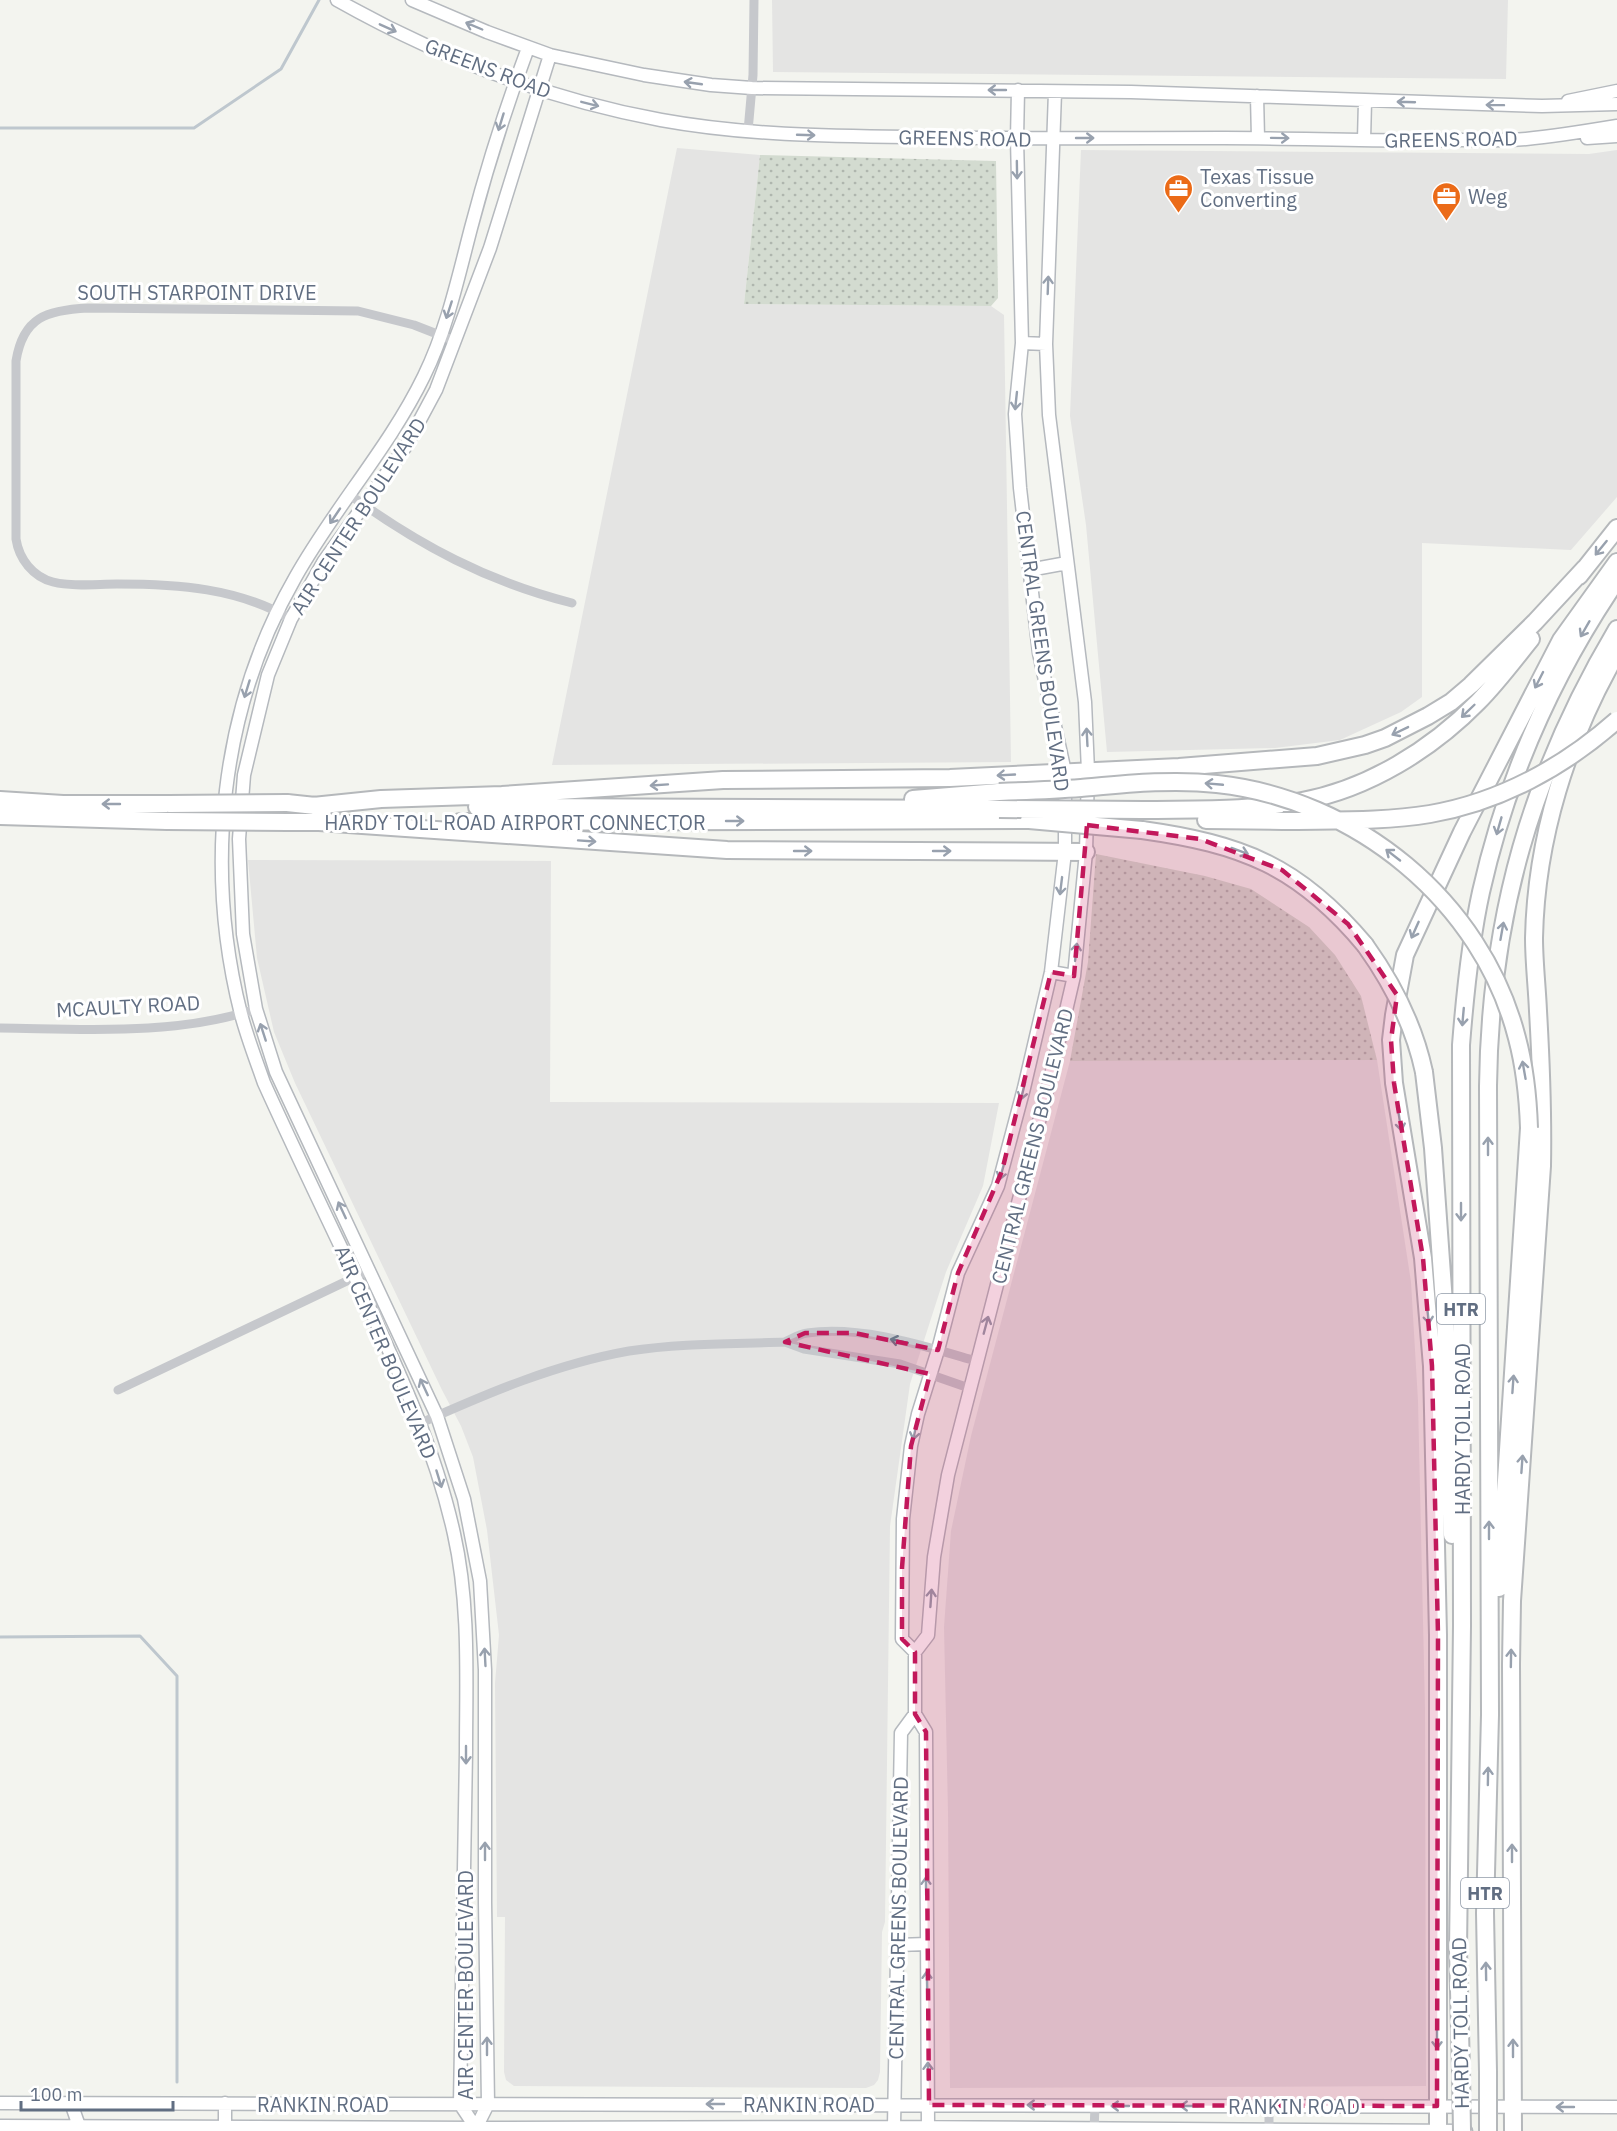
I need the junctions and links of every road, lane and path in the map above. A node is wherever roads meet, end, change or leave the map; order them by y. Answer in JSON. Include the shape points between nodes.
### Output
{"nodes":[{"id":1,"x":337,"y":0,"type":"edge"},
{"id":2,"x":412,"y":0,"type":"edge"},
{"id":3,"x":754,"y":0,"type":"edge"},
{"id":4,"x":528,"y":48,"type":"junction"},
{"id":5,"x":550,"y":55,"type":"junction"},
{"id":6,"x":515,"y":83,"type":"junction"},
{"id":7,"x":752,"y":88,"type":"junction"},
{"id":8,"x":538,"y":90,"type":"junction"},
{"id":9,"x":1018,"y":90,"type":"junction"},
{"id":10,"x":1617,"y":91,"type":"edge"},
{"id":11,"x":1055,"y":92,"type":"junction"},
{"id":12,"x":1257,"y":96,"type":"junction"},
{"id":13,"x":1365,"y":101,"type":"junction"},
{"id":14,"x":1617,"y":104,"type":"edge"},
{"id":15,"x":1542,"y":106,"type":"junction"},
{"id":16,"x":1617,"y":126,"type":"edge"},
{"id":17,"x":748,"y":131,"type":"junction"},
{"id":18,"x":1617,"y":136,"type":"edge"},
{"id":19,"x":1053,"y":138,"type":"junction"},
{"id":20,"x":1258,"y":138,"type":"junction"},
{"id":21,"x":1017,"y":139,"type":"junction"},
{"id":22,"x":1523,"y":139,"type":"junction"},
{"id":23,"x":1364,"y":140,"type":"junction"},
{"id":24,"x":441,"y":336,"type":"junction"},
{"id":25,"x":456,"y":341,"type":"junction"},
{"id":26,"x":1022,"y":343,"type":"junction"},
{"id":27,"x":1046,"y":344,"type":"junction"},
{"id":28,"x":350,"y":495,"type":"junction"},
{"id":29,"x":364,"y":505,"type":"junction"},
{"id":30,"x":1617,"y":528,"type":"edge"},
{"id":31,"x":1617,"y":562,"type":"edge"},
{"id":32,"x":1067,"y":563,"type":"junction"},
{"id":33,"x":1585,"y":568,"type":"junction"},
{"id":34,"x":1029,"y":570,"type":"junction"},
{"id":35,"x":1617,"y":580,"type":"edge"},
{"id":36,"x":572,"y":603,"type":"dead end"},
{"id":37,"x":278,"y":611,"type":"junction"},
{"id":38,"x":291,"y":619,"type":"junction"},
{"id":39,"x":1617,"y":629,"type":"edge"},
{"id":40,"x":1617,"y":653,"type":"edge"},
{"id":41,"x":1617,"y":720,"type":"edge"},
{"id":42,"x":1089,"y":771,"type":"junction"},
{"id":43,"x":1065,"y":772,"type":"junction"},
{"id":44,"x":0,"y":800,"type":"edge"},
{"id":45,"x":1000,"y":807,"type":"junction"},
{"id":46,"x":316,"y":814,"type":"junction"},
{"id":47,"x":0,"y":816,"type":"edge"},
{"id":48,"x":1143,"y":820,"type":"junction"},
{"id":49,"x":222,"y":839,"type":"junction"},
{"id":50,"x":239,"y":839,"type":"junction"},
{"id":51,"x":1065,"y":852,"type":"junction"},
{"id":52,"x":1086,"y":852,"type":"junction"},
{"id":53,"x":1051,"y":972,"type":"junction"},
{"id":54,"x":1074,"y":976,"type":"junction"},
{"id":55,"x":256,"y":1009,"type":"junction"},
{"id":56,"x":242,"y":1014,"type":"junction"},
{"id":57,"x":0,"y":1028,"type":"edge"},
{"id":58,"x":315,"y":1153,"type":"junction"},
{"id":59,"x":300,"y":1162,"type":"junction"},
{"id":60,"x":370,"y":1270,"type":"junction"},
{"id":61,"x":355,"y":1278,"type":"junction"},
{"id":62,"x":785,"y":1342,"type":"junction"},
{"id":63,"x":938,"y":1350,"type":"junction"},
{"id":64,"x":976,"y":1361,"type":"junction"},
{"id":65,"x":930,"y":1374,"type":"junction"},
{"id":66,"x":969,"y":1388,"type":"junction"},
{"id":67,"x":118,"y":1390,"type":"dead end"},
{"id":68,"x":437,"y":1416,"type":"junction"},
{"id":69,"x":421,"y":1423,"type":"junction"},
{"id":70,"x":480,"y":1581,"type":"junction"},
{"id":71,"x":462,"y":1583,"type":"junction"},
{"id":72,"x":1462,"y":1626,"type":"junction"},
{"id":73,"x":915,"y":1652,"type":"junction"},
{"id":74,"x":915,"y":1714,"type":"junction"},
{"id":75,"x":485,"y":1715,"type":"junction"},
{"id":76,"x":1490,"y":1715,"type":"junction"},
{"id":77,"x":466,"y":1716,"type":"junction"},
{"id":78,"x":464,"y":1904,"type":"junction"},
{"id":79,"x":485,"y":1904,"type":"junction"},
{"id":80,"x":927,"y":1944,"type":"junction"},
{"id":81,"x":897,"y":1945,"type":"junction"},
{"id":82,"x":0,"y":2103,"type":"edge"},
{"id":83,"x":71,"y":2103,"type":"junction"},
{"id":84,"x":225,"y":2103,"type":"junction"},
{"id":85,"x":460,"y":2104,"type":"junction"},
{"id":86,"x":488,"y":2104,"type":"junction"},
{"id":87,"x":894,"y":2104,"type":"junction"},
{"id":88,"x":929,"y":2105,"type":"junction"},
{"id":89,"x":1095,"y":2106,"type":"junction"},
{"id":90,"x":1437,"y":2106,"type":"junction"},
{"id":91,"x":1269,"y":2107,"type":"junction"},
{"id":92,"x":1513,"y":2107,"type":"junction"},
{"id":93,"x":1617,"y":2107,"type":"edge"},
{"id":94,"x":0,"y":2126,"type":"edge"},
{"id":95,"x":79,"y":2126,"type":"junction"},
{"id":96,"x":225,"y":2127,"type":"junction"},
{"id":97,"x":894,"y":2127,"type":"junction"},
{"id":98,"x":476,"y":2128,"type":"junction"},
{"id":99,"x":928,"y":2128,"type":"junction"},
{"id":100,"x":1094,"y":2130,"type":"edge"},
{"id":101,"x":1269,"y":2130,"type":"edge"},
{"id":102,"x":1438,"y":2131,"type":"edge"},
{"id":103,"x":1464,"y":2131,"type":"edge"},
{"id":104,"x":1488,"y":2131,"type":"edge"},
{"id":105,"x":1513,"y":2131,"type":"edge"}],
"edges":[{"from":1,"to":6,"type":"street","name":"GREENS ROAD","one_way":true,"via":[[375,22]]},
{"from":4,"to":2,"type":"street","name":"GREENS ROAD","one_way":true},
{"from":3,"to":7,"type":"street"},
{"from":4,"to":5,"type":"street","name":"GREENS ROAD"},
{"from":4,"to":6,"type":"street","name":"AIR CENTER BOULEVARD"},
{"from":7,"to":5,"type":"street","name":"GREENS ROAD","one_way":true,"via":[[644,75]]},
{"from":5,"to":8,"type":"street","name":"AIR CENTER BOULEVARD"},
{"from":6,"to":8,"type":"street","name":"GREENS ROAD"},
{"from":6,"to":24,"type":"street","name":"AIR CENTER BOULEVARD","one_way":true},
{"from":9,"to":7,"type":"street","name":"GREENS ROAD","one_way":true},
{"from":7,"to":17,"type":"street"},
{"from":8,"to":17,"type":"street","name":"GREENS ROAD","one_way":true,"via":[[663,121]]},
{"from":8,"to":25,"type":"street","name":"AIR CENTER BOULEVARD","via":[[490,248]]},
{"from":9,"to":11,"type":"street","name":"GREENS ROAD"},
{"from":9,"to":21,"type":"street","name":"CENTRAL GREENS BOULEVARD"},
{"from":10,"to":15,"type":"street"},
{"from":11,"to":12,"type":"street","name":"GREENS ROAD"},
{"from":11,"to":19,"type":"street","name":"CENTRAL GREENS BOULEVARD"},
{"from":12,"to":13,"type":"street","name":"GREENS ROAD"},
{"from":12,"to":20,"type":"street"},
{"from":15,"to":13,"type":"street","name":"GREENS ROAD","one_way":true},
{"from":13,"to":23,"type":"street"},
{"from":14,"to":15,"type":"street","name":"GREENS ROAD"},
{"from":16,"to":22,"type":"street","name":"GREENS ROAD"},
{"from":17,"to":21,"type":"street","name":"GREENS ROAD","one_way":true,"via":[[804,136]]},
{"from":18,"to":22,"type":"street"},
{"from":19,"to":20,"type":"street","name":"GREENS ROAD","one_way":true},
{"from":19,"to":21,"type":"street","name":"GREENS ROAD"},
{"from":27,"to":19,"type":"street","name":"CENTRAL GREENS BOULEVARD","one_way":true},
{"from":20,"to":23,"type":"street","name":"GREENS ROAD","one_way":true},
{"from":21,"to":26,"type":"street","name":"CENTRAL GREENS BOULEVARD","one_way":true},
{"from":22,"to":23,"type":"street","name":"GREENS ROAD"},
{"from":24,"to":25,"type":"street","name":"SOUTH STARPOINT DRIVE"},
{"from":24,"to":28,"type":"street","name":"AIR CENTER BOULEVARD","via":[[409,405]]},
{"from":24,"to":37,"type":"street","name":"SOUTH STARPOINT DRIVE","via":[[358,311],[99,308],[57,311],[36,320],[27,330],[16,361],[16,540],[30,569],[52,582],[156,584],[212,590]]},
{"from":25,"to":29,"type":"street","name":"AIR CENTER BOULEVARD","via":[[436,390],[406,446]]},
{"from":26,"to":27,"type":"street"},
{"from":26,"to":34,"type":"street","name":"CENTRAL GREENS BOULEVARD","one_way":true,"via":[[1015,414]]},
{"from":27,"to":32,"type":"street","name":"CENTRAL GREENS BOULEVARD","via":[[1049,415]]},
{"from":28,"to":29,"type":"street"},
{"from":28,"to":37,"type":"street","name":"AIR CENTER BOULEVARD","one_way":true,"via":[[308,556]]},
{"from":29,"to":36,"type":"street","via":[[416,540],[474,570]]},
{"from":29,"to":38,"type":"street","name":"AIR CENTER BOULEVARD","via":[[324,561]]},
{"from":30,"to":33,"type":"highway","one_way":true},
{"from":31,"to":90,"type":"highway","one_way":true,"via":[[1561,640],[1462,832],[1405,955],[1394,1015],[1394,1083],[1422,1258],[1432,1366],[1438,1635]]},
{"from":32,"to":34,"type":"street"},
{"from":42,"to":32,"type":"street","name":"CENTRAL GREENS BOULEVARD","one_way":true,"via":[[1085,702]]},
{"from":33,"to":42,"type":"highway","one_way":true,"via":[[1471,685],[1451,702],[1385,738],[1300,758]]},
{"from":33,"to":48,"type":"highway","one_way":true,"via":[[1479,701],[1418,752],[1350,787],[1303,801]]},
{"from":34,"to":43,"type":"street","name":"CENTRAL GREENS BOULEVARD","via":[[1039,653]]},
{"from":35,"to":72,"type":"highway","name":"HARDY TOLL ROAD","number":"HTR","one_way":true,"via":[[1567,661],[1526,749],[1494,842],[1470,952],[1461,1045]]},
{"from":37,"to":38,"type":"street","name":"SOUTH STARPOINT DRIVE"},
{"from":37,"to":49,"type":"street","name":"AIR CENTER BOULEVARD","one_way":true,"via":[[244,700],[231,758]]},
{"from":38,"to":50,"type":"street","name":"AIR CENTER BOULEVARD","via":[[268,675],[252,738],[244,776]]},
{"from":76,"to":39,"type":"highway","name":"HARDY TOLL ROAD","number":"HTR","one_way":true,"via":[[1488,1086],[1495,973],[1510,887],[1542,783],[1572,712]]},
{"from":92,"to":40,"type":"highway","one_way":true,"via":[[1512,1601],[1544,1110],[1534,939],[1537,896],[1545,837],[1563,772],[1595,694]]},
{"from":41,"to":48,"type":"highway","bridge":true,"via":[[1579,751],[1525,784],[1449,810],[1368,820]]},
{"from":42,"to":43,"type":"highway"},
{"from":42,"to":52,"type":"street","name":"CENTRAL GREENS BOULEVARD"},
{"from":43,"to":46,"type":"highway","one_way":true,"via":[[915,779],[723,780],[381,799]]},
{"from":43,"to":51,"type":"street","name":"CENTRAL GREENS BOULEVARD"},
{"from":46,"to":44,"type":"highway","name":"HARDY TOLL ROAD AIRPORT CONNECTOR","one_way":true,"bridge":true,"via":[[287,803],[63,804]]},
{"from":46,"to":45,"type":"highway","name":"HARDY TOLL ROAD AIRPORT CONNECTOR","one_way":true},
{"from":45,"to":46,"type":"highway","name":"HARDY TOLL ROAD AIRPORT CONNECTOR","via":[[849,803]]},
{"from":45,"to":48,"type":"highway","bridge":true},
{"from":45,"to":48,"type":"highway","name":"HARDY TOLL ROAD AIRPORT CONNECTOR","bridge":true,"via":[[1029,820]]},
{"from":76,"to":45,"type":"highway","one_way":true,"bridge":true,"via":[[1529,1128],[1525,1072],[1517,1037],[1487,964],[1451,910],[1425,882],[1354,827],[1308,806],[1262,792],[1215,784],[1137,783]]},
{"from":46,"to":47,"type":"highway","name":"HARDY TOLL ROAD AIRPORT CONNECTOR","bridge":true,"via":[[288,822]]},
{"from":46,"to":51,"type":"highway","one_way":true,"via":[[727,850]]},
{"from":48,"to":72,"type":"highway","one_way":true,"bridge":true,"via":[[1243,852],[1282,870],[1316,894],[1365,945],[1407,1016],[1424,1072],[1433,1148],[1448,1377],[1450,1521]]},
{"from":49,"to":50,"type":"street"},
{"from":49,"to":56,"type":"street","name":"AIR CENTER BOULEVARD","via":[[223,907]]},
{"from":50,"to":55,"type":"street","name":"AIR CENTER BOULEVARD","via":[[243,934]]},
{"from":51,"to":52,"type":"highway"},
{"from":51,"to":53,"type":"street","name":"CENTRAL GREENS BOULEVARD","one_way":true},
{"from":54,"to":52,"type":"street","name":"CENTRAL GREENS BOULEVARD","one_way":true},
{"from":53,"to":54,"type":"street"},
{"from":53,"to":63,"type":"street","name":"CENTRAL GREENS BOULEVARD","one_way":true,"via":[[998,1186],[958,1273]]},
{"from":64,"to":54,"type":"street","name":"CENTRAL GREENS BOULEVARD","one_way":true,"via":[[1053,1071]]},
{"from":55,"to":56,"type":"street","name":"MCAULTY ROAD"},
{"from":58,"to":55,"type":"street","name":"AIR CENTER BOULEVARD","one_way":true,"via":[[276,1072]]},
{"from":56,"to":57,"type":"street","name":"MCAULTY ROAD","via":[[184,1026]]},
{"from":56,"to":59,"type":"street","name":"AIR CENTER BOULEVARD","via":[[264,1083]]},
{"from":58,"to":59,"type":"street"},
{"from":60,"to":58,"type":"street","name":"AIR CENTER BOULEVARD","one_way":true},
{"from":59,"to":61,"type":"street","name":"AIR CENTER BOULEVARD"},
{"from":60,"to":61,"type":"street"},
{"from":68,"to":60,"type":"street","name":"AIR CENTER BOULEVARD","one_way":true},
{"from":61,"to":67,"type":"street"},
{"from":61,"to":69,"type":"street","name":"AIR CENTER BOULEVARD"},
{"from":63,"to":62,"type":"street","one_way":true,"via":[[854,1333],[805,1333]]},
{"from":62,"to":65,"type":"street","via":[[804,1349],[900,1364]]},
{"from":62,"to":68,"type":"street","via":[[652,1348],[603,1357],[521,1381]]},
{"from":63,"to":64,"type":"street"},
{"from":63,"to":65,"type":"street","name":"CENTRAL GREENS BOULEVARD"},
{"from":64,"to":66,"type":"street","name":"CENTRAL GREENS BOULEVARD"},
{"from":65,"to":66,"type":"street"},
{"from":65,"to":73,"type":"street","name":"CENTRAL GREENS BOULEVARD","one_way":true,"via":[[911,1446],[903,1519],[902,1639]]},
{"from":73,"to":66,"type":"street","name":"CENTRAL GREENS BOULEVARD","one_way":true,"via":[[928,1635],[934,1557]]},
{"from":68,"to":69,"type":"street"},
{"from":68,"to":70,"type":"street","name":"AIR CENTER BOULEVARD","via":[[464,1499]]},
{"from":69,"to":71,"type":"street","name":"AIR CENTER BOULEVARD","one_way":true,"via":[[445,1500]]},
{"from":70,"to":71,"type":"street"},
{"from":75,"to":70,"type":"street","name":"AIR CENTER BOULEVARD","one_way":true},
{"from":71,"to":77,"type":"street","name":"AIR CENTER BOULEVARD"},
{"from":72,"to":103,"type":"highway","name":"HARDY TOLL ROAD","number":"HTR","bridge":true,"via":[[1458,1950]]},
{"from":73,"to":74,"type":"street","name":"CENTRAL GREENS BOULEVARD"},
{"from":80,"to":74,"type":"street","name":"CENTRAL GREENS BOULEVARD","one_way":true,"via":[[926,1732]]},
{"from":74,"to":81,"type":"street","name":"CENTRAL GREENS BOULEVARD","via":[[901,1733]]},
{"from":75,"to":77,"type":"street"},
{"from":79,"to":75,"type":"street","name":"AIR CENTER BOULEVARD","one_way":true},
{"from":104,"to":76,"type":"highway","name":"HARDY TOLL ROAD","number":"HTR","one_way":true,"bridge":true,"via":[[1485,1913]]},
{"from":77,"to":78,"type":"street","name":"AIR CENTER BOULEVARD","one_way":true},
{"from":78,"to":79,"type":"street"},
{"from":78,"to":85,"type":"street","name":"AIR CENTER BOULEVARD"},
{"from":86,"to":79,"type":"street","name":"AIR CENTER BOULEVARD","one_way":true},
{"from":80,"to":81,"type":"street"},
{"from":88,"to":80,"type":"street","name":"CENTRAL GREENS BOULEVARD","one_way":true},
{"from":81,"to":87,"type":"street","name":"CENTRAL GREENS BOULEVARD"},
{"from":82,"to":83,"type":"street","name":"RANKIN ROAD"},
{"from":83,"to":84,"type":"street","name":"RANKIN ROAD"},
{"from":83,"to":95,"type":"street"},
{"from":84,"to":85,"type":"street","name":"RANKIN ROAD"},
{"from":84,"to":96,"type":"street"},
{"from":85,"to":86,"type":"street","name":"RANKIN ROAD"},
{"from":85,"to":98,"type":"street","name":"AIR CENTER BOULEVARD"},
{"from":87,"to":86,"type":"street","name":"RANKIN ROAD","one_way":true},
{"from":86,"to":98,"type":"street","name":"AIR CENTER BOULEVARD"},
{"from":87,"to":88,"type":"street","name":"RANKIN ROAD"},
{"from":87,"to":97,"type":"street","name":"CENTRAL GREENS BOULEVARD"},
{"from":89,"to":88,"type":"street","name":"RANKIN ROAD","one_way":true},
{"from":88,"to":99,"type":"street","name":"CENTRAL GREENS BOULEVARD"},
{"from":91,"to":89,"type":"street","name":"RANKIN ROAD","one_way":true},
{"from":89,"to":100,"type":"street"},
{"from":90,"to":91,"type":"street","name":"RANKIN ROAD"},
{"from":90,"to":92,"type":"street","name":"RANKIN ROAD"},
{"from":90,"to":102,"type":"highway"},
{"from":91,"to":101,"type":"street"},
{"from":93,"to":92,"type":"street","name":"RANKIN ROAD","one_way":true},
{"from":92,"to":105,"type":"highway"},
{"from":94,"to":95,"type":"street","name":"RANKIN ROAD"},
{"from":95,"to":96,"type":"street","name":"RANKIN ROAD"},
{"from":96,"to":98,"type":"street","name":"RANKIN ROAD"},
{"from":97,"to":98,"type":"street","name":"RANKIN ROAD"},
{"from":97,"to":99,"type":"street","name":"RANKIN ROAD"},
{"from":99,"to":100,"type":"street","name":"RANKIN ROAD"},
{"from":100,"to":101,"type":"street","name":"RANKIN ROAD"},
{"from":101,"to":102,"type":"street","name":"RANKIN ROAD"},
{"from":102,"to":103,"type":"street","name":"RANKIN ROAD"}]}
